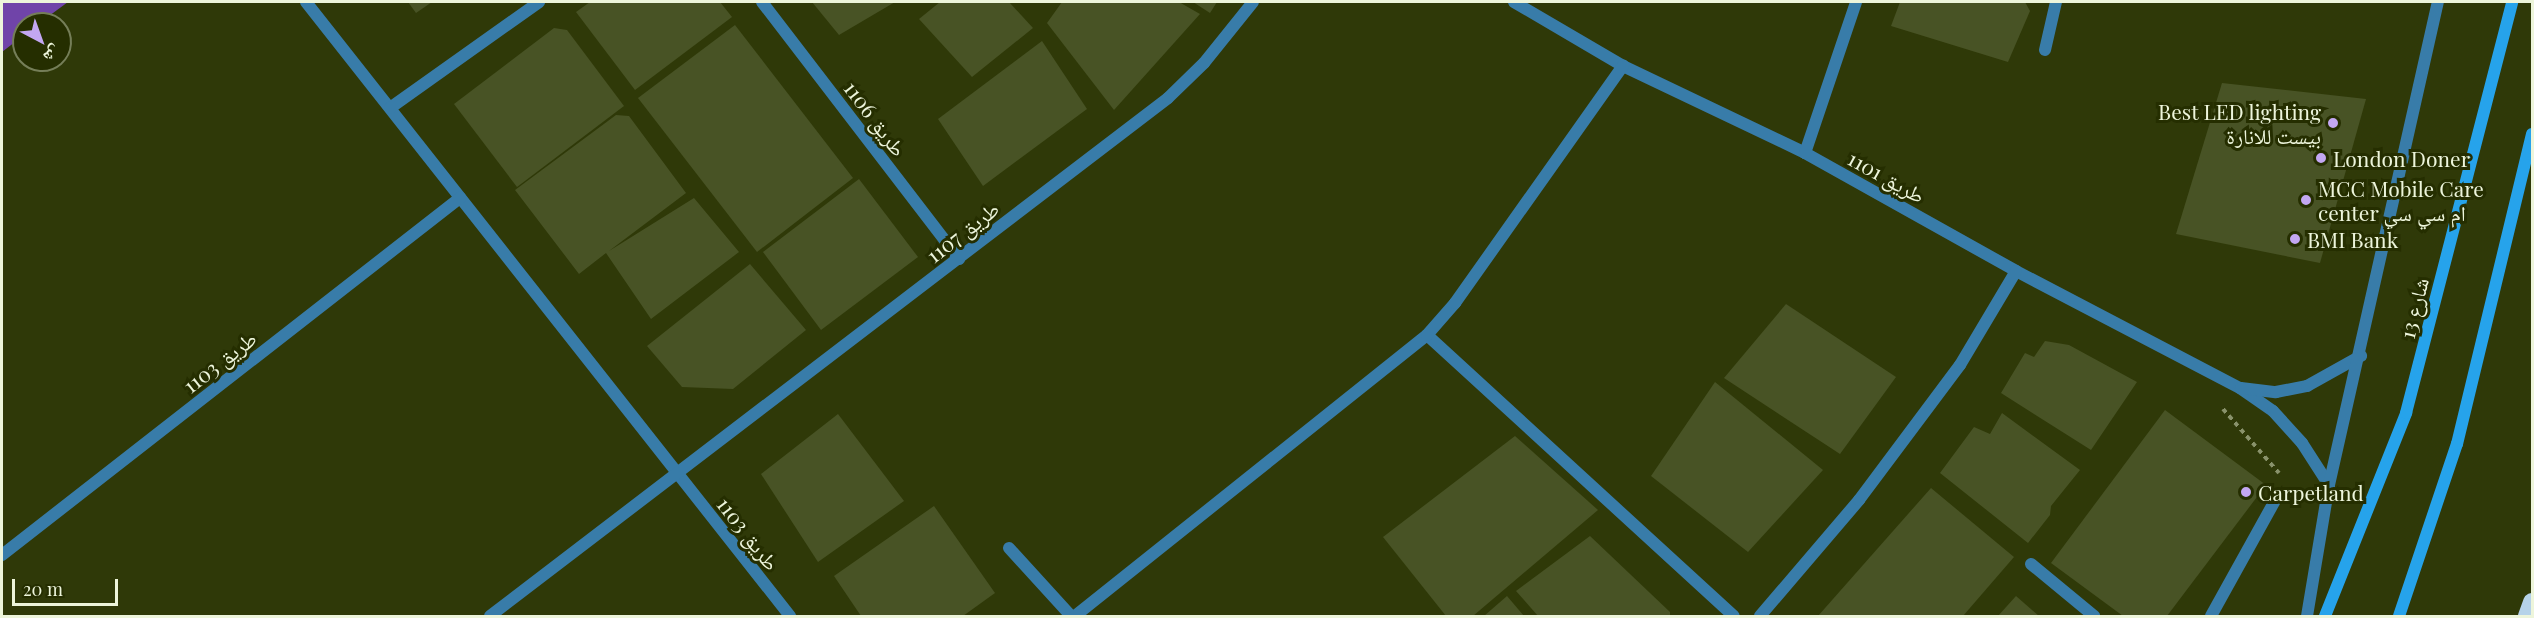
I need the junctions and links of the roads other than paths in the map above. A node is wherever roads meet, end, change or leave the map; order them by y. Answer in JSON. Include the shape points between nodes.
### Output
{"nodes":[{"id":1,"x":306,"y":2,"type":"edge"},
{"id":2,"x":539,"y":2,"type":"edge"},
{"id":3,"x":762,"y":2,"type":"edge"},
{"id":4,"x":1253,"y":2,"type":"edge"},
{"id":5,"x":1514,"y":2,"type":"edge"},
{"id":6,"x":1856,"y":2,"type":"edge"},
{"id":7,"x":2056,"y":2,"type":"edge"},
{"id":8,"x":2438,"y":2,"type":"edge"},
{"id":9,"x":2512,"y":2,"type":"edge"},
{"id":10,"x":2045,"y":50,"type":"dead end"},
{"id":11,"x":1623,"y":66,"type":"junction"},
{"id":12,"x":390,"y":108,"type":"junction"},
{"id":13,"x":2532,"y":134,"type":"edge"},
{"id":14,"x":1805,"y":153,"type":"junction"},
{"id":15,"x":460,"y":198,"type":"junction"},
{"id":16,"x":959,"y":259,"type":"junction"},
{"id":17,"x":2016,"y":271,"type":"junction"},
{"id":18,"x":1427,"y":335,"type":"junction"},
{"id":19,"x":2361,"y":356,"type":"junction"},
{"id":20,"x":2240,"y":388,"type":"junction"},
{"id":21,"x":678,"y":474,"type":"junction"},
{"id":22,"x":2329,"y":485,"type":"junction"},
{"id":23,"x":2278,"y":495,"type":"road end"},
{"id":24,"x":1009,"y":548,"type":"dead end"},
{"id":25,"x":2,"y":555,"type":"edge"},
{"id":26,"x":2031,"y":564,"type":"dead end"},
{"id":27,"x":2532,"y":602,"type":"edge"},
{"id":28,"x":490,"y":616,"type":"edge"},
{"id":29,"x":790,"y":616,"type":"edge"},
{"id":30,"x":1073,"y":616,"type":"edge"},
{"id":31,"x":1734,"y":616,"type":"edge"},
{"id":32,"x":1760,"y":616,"type":"edge"},
{"id":33,"x":2095,"y":616,"type":"edge"},
{"id":34,"x":2211,"y":616,"type":"edge"},
{"id":35,"x":2307,"y":616,"type":"edge"},
{"id":36,"x":2325,"y":616,"type":"edge"},
{"id":37,"x":2399,"y":616,"type":"edge"},
{"id":38,"x":2527,"y":616,"type":"edge"}],
"edges":[{"from":1,"to":12,"type":"street","name":"طريق 1103"},
{"from":2,"to":12,"type":"street"},
{"from":3,"to":16,"type":"street","name":"طريق 1106"},
{"from":4,"to":16,"type":"street","name":"طريق 1107","via":[[1204,63],[1168,98]]},
{"from":5,"to":11,"type":"street","name":"طريق 1101"},
{"from":6,"to":14,"type":"street"},
{"from":7,"to":10,"type":"street"},
{"from":8,"to":19,"type":"street"},
{"from":9,"to":36,"type":"street","name":"شارع 13","via":[[2406,413]]},
{"from":11,"to":14,"type":"street","name":"طريق 1101"},
{"from":11,"to":18,"type":"street","via":[[1455,303]]},
{"from":12,"to":15,"type":"street","name":"طريق 1103"},
{"from":13,"to":37,"type":"street","via":[[2457,444]]},
{"from":14,"to":17,"type":"street","name":"طريق 1101"},
{"from":15,"to":21,"type":"street","name":"طريق 1103"},
{"from":15,"to":25,"type":"street","name":"طريق 1103"},
{"from":16,"to":21,"type":"street","name":"طريق 1107"},
{"from":17,"to":20,"type":"street","name":"طريق 1101"},
{"from":17,"to":32,"type":"street","via":[[1960,364],[1859,500]]},
{"from":18,"to":30,"type":"street"},
{"from":18,"to":31,"type":"street"},
{"from":19,"to":20,"type":"street","name":"طريق 1101","via":[[2307,386],[2276,392]]},
{"from":19,"to":22,"type":"street"},
{"from":20,"to":22,"type":"street","name":"طريق 1101","via":[[2274,411],[2302,443]]},
{"from":21,"to":28,"type":"street"},
{"from":21,"to":29,"type":"street","name":"طريق 1103"},
{"from":22,"to":35,"type":"street"},
{"from":23,"to":34,"type":"street"},
{"from":24,"to":30,"type":"street"},
{"from":26,"to":33,"type":"street"},
{"from":27,"to":38,"type":"highway"}]}
